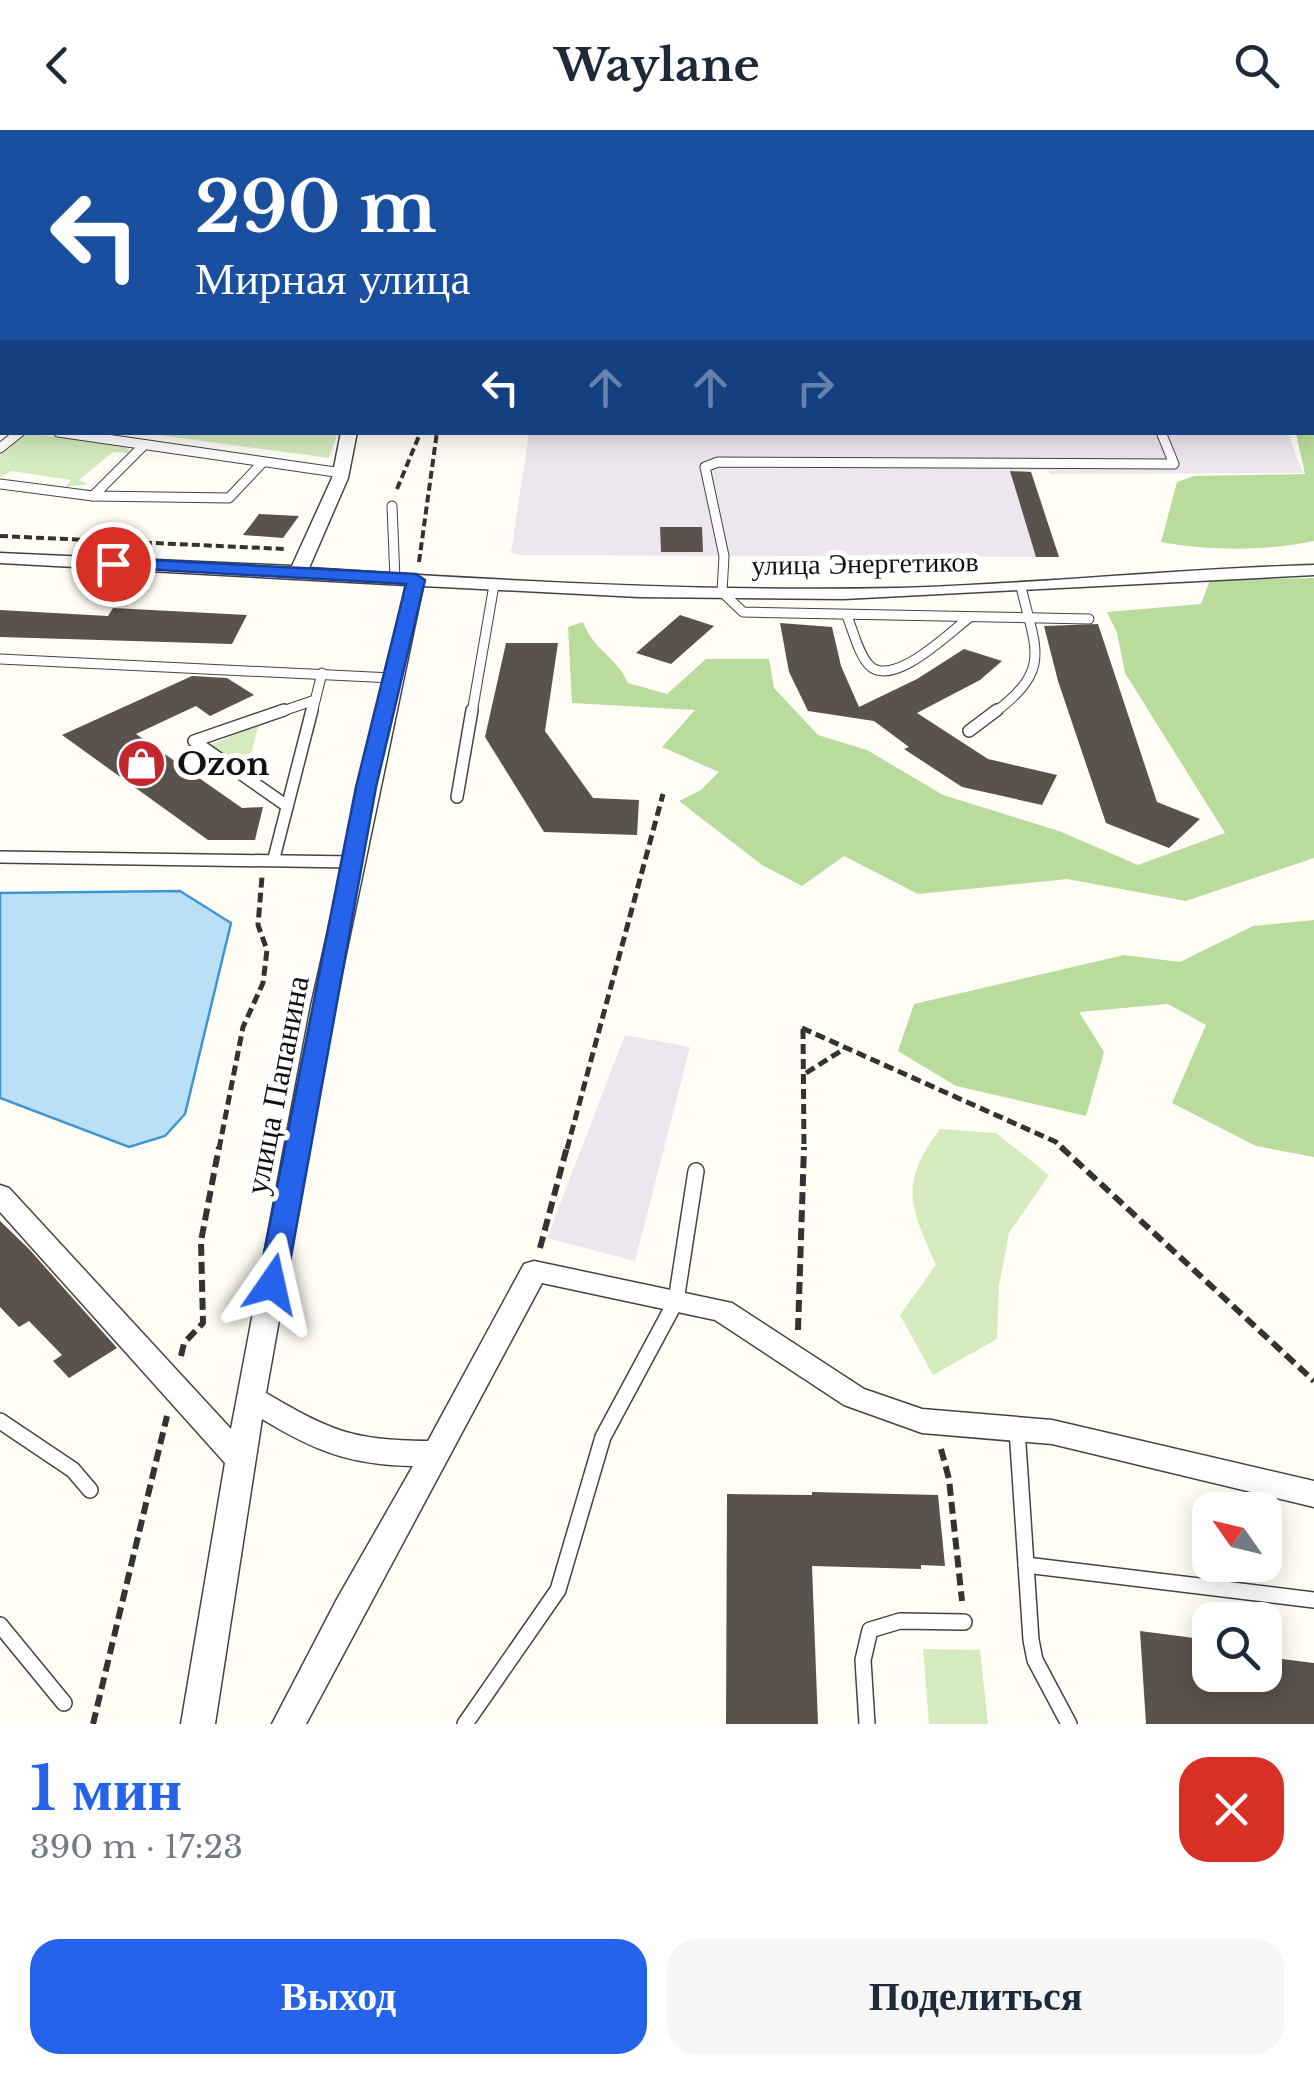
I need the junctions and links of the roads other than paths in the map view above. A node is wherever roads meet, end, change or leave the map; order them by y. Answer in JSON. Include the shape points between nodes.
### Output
{"nodes":[{"id":1,"x":78,"y":435,"type":"edge"},
{"id":2,"x":348,"y":435,"type":"edge"},
{"id":3,"x":1162,"y":435,"type":"edge"},
{"id":4,"x":144,"y":445,"type":"junction"},
{"id":5,"x":264,"y":462,"type":"junction"},
{"id":6,"x":342,"y":473,"type":"junction"},
{"id":7,"x":0,"y":484,"type":"edge"},
{"id":8,"x":93,"y":496,"type":"junction"},
{"id":9,"x":392,"y":506,"type":"road end"},
{"id":10,"x":0,"y":558,"type":"edge"},
{"id":11,"x":1314,"y":570,"type":"edge"},
{"id":12,"x":298,"y":572,"type":"junction"},
{"id":13,"x":405,"y":579,"type":"junction"},
{"id":14,"x":494,"y":584,"type":"junction"},
{"id":15,"x":1020,"y":587,"type":"junction"},
{"id":16,"x":722,"y":592,"type":"junction"},
{"id":17,"x":847,"y":616,"type":"junction"},
{"id":18,"x":971,"y":617,"type":"junction"},
{"id":19,"x":1028,"y":617,"type":"junction"},
{"id":20,"x":1089,"y":619,"type":"dead end"},
{"id":21,"x":0,"y":658,"type":"edge"},
{"id":22,"x":322,"y":673,"type":"junction"},
{"id":23,"x":392,"y":678,"type":"junction"},
{"id":24,"x":315,"y":700,"type":"junction"},
{"id":25,"x":968,"y":731,"type":"dead end"},
{"id":26,"x":456,"y":797,"type":"dead end"},
{"id":27,"x":287,"y":806,"type":"junction"},
{"id":28,"x":0,"y":856,"type":"edge"},
{"id":29,"x":269,"y":858,"type":"junction"},
{"id":30,"x":352,"y":862,"type":"junction"},
{"id":31,"x":696,"y":1171,"type":"dead end"},
{"id":32,"x":0,"y":1196,"type":"edge"},
{"id":33,"x":676,"y":1301,"type":"junction"},
{"id":34,"x":251,"y":1398,"type":"junction"},
{"id":35,"x":2,"y":1426,"type":"edge"},
{"id":36,"x":1018,"y":1429,"type":"junction"},
{"id":37,"x":436,"y":1454,"type":"junction"},
{"id":38,"x":239,"y":1458,"type":"junction"},
{"id":39,"x":90,"y":1490,"type":"dead end"},
{"id":40,"x":1314,"y":1494,"type":"edge"},
{"id":41,"x":1026,"y":1565,"type":"junction"},
{"id":42,"x":1314,"y":1600,"type":"edge"},
{"id":43,"x":964,"y":1622,"type":"road end"},
{"id":44,"x":0,"y":1625,"type":"edge"},
{"id":45,"x":64,"y":1703,"type":"dead end"},
{"id":46,"x":198,"y":1724,"type":"edge"},
{"id":47,"x":289,"y":1724,"type":"edge"},
{"id":48,"x":465,"y":1724,"type":"edge"},
{"id":49,"x":867,"y":1724,"type":"edge"},
{"id":50,"x":1068,"y":1724,"type":"edge"}],
"edges":[{"from":1,"to":4,"type":"lane"},
{"from":2,"to":6,"type":"street"},
{"from":3,"to":16,"type":"lane","via":[[1174,464],[705,466],[724,556]]},
{"from":4,"to":5,"type":"lane"},
{"from":4,"to":8,"type":"lane"},
{"from":5,"to":6,"type":"lane"},
{"from":5,"to":8,"type":"lane","via":[[228,498]]},
{"from":6,"to":12,"type":"street"},
{"from":7,"to":8,"type":"lane"},
{"from":9,"to":13,"type":"lane"},
{"from":10,"to":12,"type":"street","name":"улица Энергетиков"},
{"from":11,"to":15,"type":"street","name":"улица Энергетиков"},
{"from":12,"to":13,"type":"street","name":"улица Энергетиков"},
{"from":13,"to":14,"type":"street","name":"улица Энергетиков"},
{"from":13,"to":23,"type":"street","name":"улица Папанина"},
{"from":14,"to":16,"type":"street","name":"улица Энергетиков"},
{"from":14,"to":26,"type":"lane"},
{"from":15,"to":16,"type":"street","name":"улица Энергетиков"},
{"from":15,"to":19,"type":"lane"},
{"from":16,"to":17,"type":"lane","via":[[746,614]]},
{"from":17,"to":18,"type":"lane"},
{"from":17,"to":18,"type":"lane","via":[[868,664],[889,673]]},
{"from":18,"to":19,"type":"lane"},
{"from":19,"to":20,"type":"lane"},
{"from":19,"to":25,"type":"lane","via":[[1038,664],[1030,685]]},
{"from":21,"to":22,"type":"lane"},
{"from":22,"to":23,"type":"lane"},
{"from":22,"to":24,"type":"lane"},
{"from":23,"to":30,"type":"street","name":"улица Папанина"},
{"from":24,"to":27,"type":"lane"},
{"from":24,"to":27,"type":"lane","via":[[194,741]]},
{"from":27,"to":29,"type":"lane"},
{"from":28,"to":29,"type":"lane"},
{"from":29,"to":30,"type":"lane"},
{"from":30,"to":34,"type":"street","name":"улица Папанина"},
{"from":31,"to":33,"type":"lane"},
{"from":32,"to":38,"type":"street"},
{"from":33,"to":36,"type":"street","via":[[722,1311],[854,1397],[922,1420]]},
{"from":33,"to":37,"type":"street","via":[[534,1270]]},
{"from":33,"to":48,"type":"lane","via":[[603,1437],[558,1590]]},
{"from":34,"to":37,"type":"street","via":[[320,1439],[376,1453]]},
{"from":34,"to":38,"type":"street","name":"улица Папанина"},
{"from":35,"to":39,"type":"lane","via":[[73,1470]]},
{"from":36,"to":40,"type":"street"},
{"from":36,"to":41,"type":"lane"},
{"from":37,"to":47,"type":"street","via":[[328,1641]]},
{"from":38,"to":46,"type":"street","name":"улица Папанина"},
{"from":41,"to":42,"type":"lane"},
{"from":41,"to":50,"type":"lane","via":[[1035,1660]]},
{"from":43,"to":49,"type":"lane","via":[[874,1624],[866,1632]]},
{"from":44,"to":45,"type":"lane"}]}
